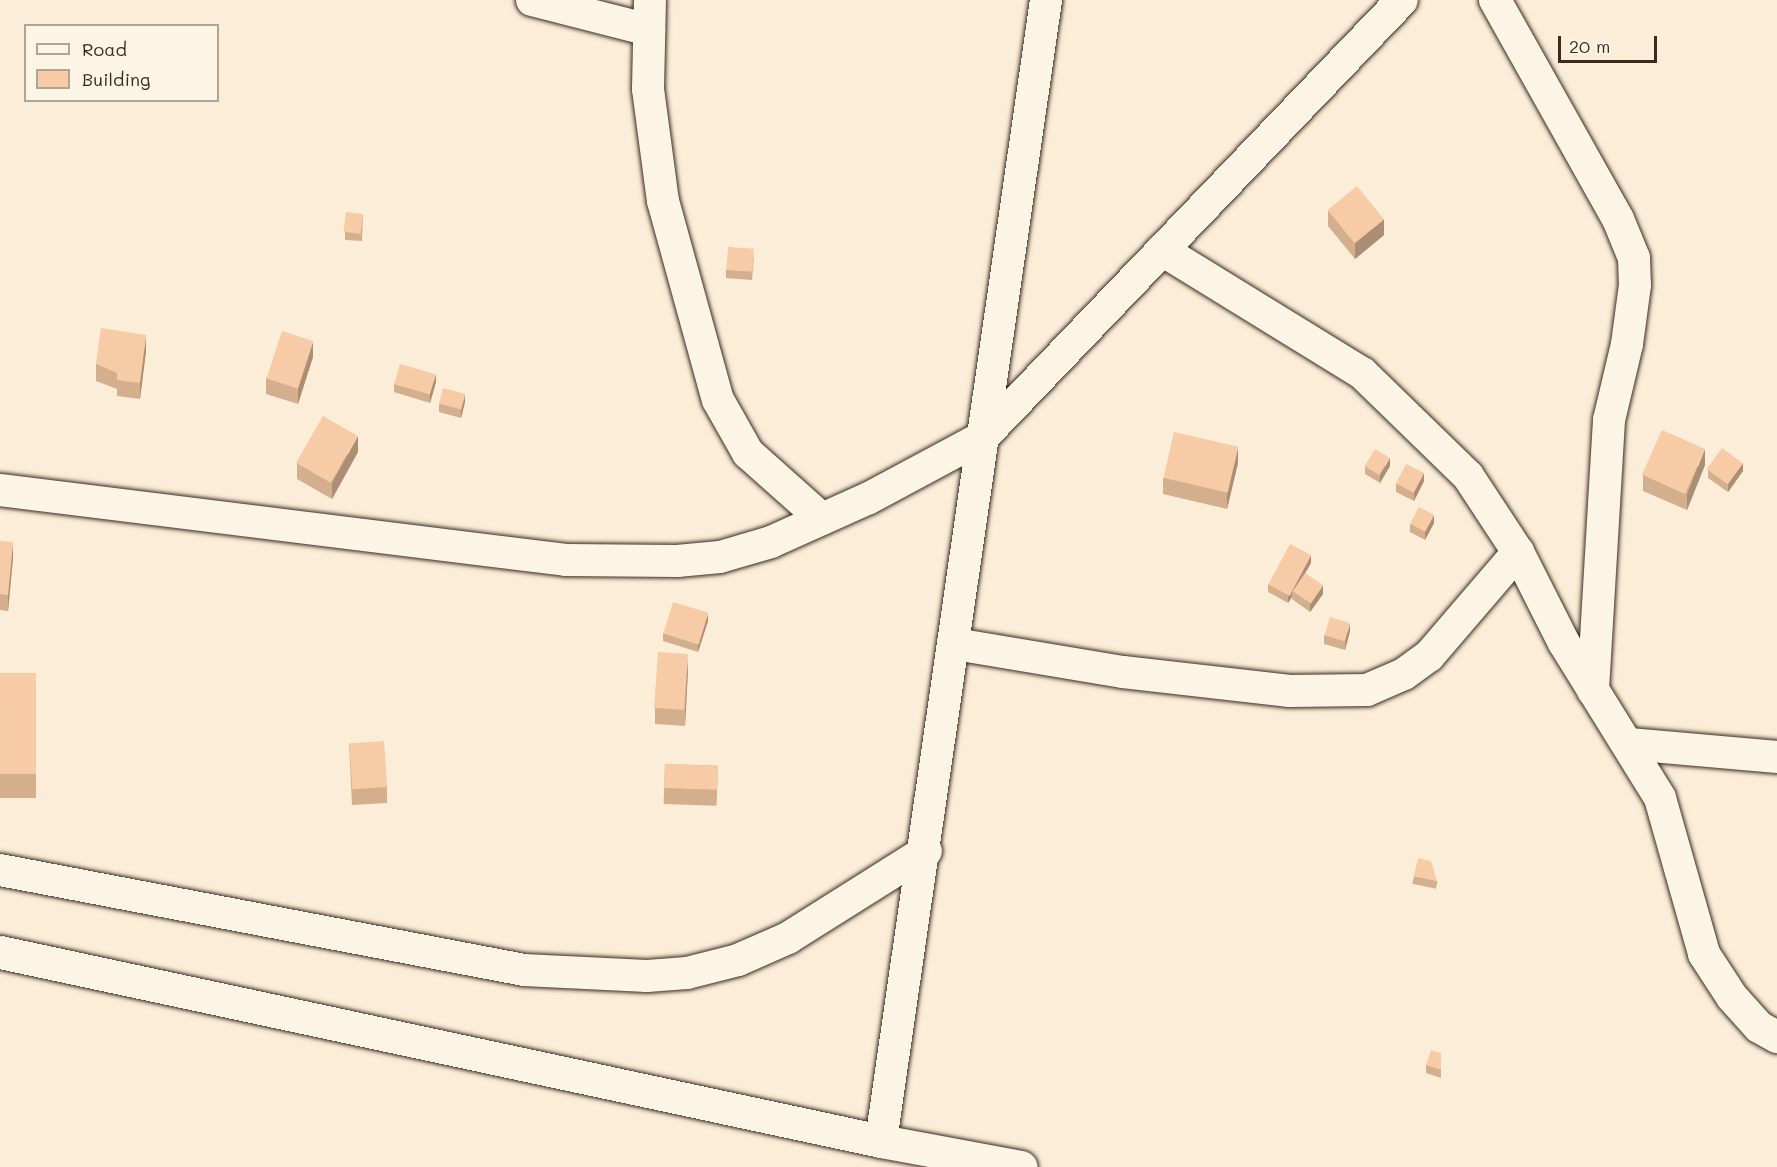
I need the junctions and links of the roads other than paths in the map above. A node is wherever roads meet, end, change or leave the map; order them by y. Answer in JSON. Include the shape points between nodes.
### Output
{"nodes":[{"id":1,"x":532,"y":0,"type":"edge"},
{"id":2,"x":1046,"y":0,"type":"edge"},
{"id":3,"x":1402,"y":0,"type":"edge"},
{"id":4,"x":1495,"y":0,"type":"edge"},
{"id":5,"x":649,"y":15,"type":"edge"},
{"id":6,"x":1162,"y":250,"type":"junction"},
{"id":7,"x":983,"y":437,"type":"junction"},
{"id":8,"x":0,"y":490,"type":"edge"},
{"id":9,"x":822,"y":519,"type":"junction"},
{"id":10,"x":1518,"y":552,"type":"junction"},
{"id":11,"x":955,"y":645,"type":"junction"},
{"id":12,"x":1593,"y":691,"type":"junction"},
{"id":13,"x":1629,"y":744,"type":"junction"},
{"id":14,"x":1777,"y":757,"type":"edge"},
{"id":15,"x":926,"y":851,"type":"junction"},
{"id":16,"x":0,"y":870,"type":"edge"},
{"id":17,"x":0,"y":952,"type":"edge"},
{"id":18,"x":1777,"y":1037,"type":"edge"},
{"id":19,"x":881,"y":1141,"type":"junction"},
{"id":20,"x":988,"y":1164,"type":"edge"},
{"id":21,"x":1021,"y":1167,"type":"edge"}],
"edges":[{"from":1,"to":5,"type":"street"},
{"from":2,"to":7,"type":"street"},
{"from":3,"to":6,"type":"street"},
{"from":4,"to":12,"type":"street","via":[[1618,219],[1634,258],[1635,285],[1627,344],[1609,420]]},
{"from":5,"to":9,"type":"street","via":[[648,89],[663,201],[718,400],[748,453]]},
{"from":6,"to":7,"type":"street"},
{"from":6,"to":10,"type":"street","via":[[1362,373],[1418,423],[1468,476]]},
{"from":7,"to":9,"type":"street"},
{"from":7,"to":11,"type":"street"},
{"from":8,"to":9,"type":"street","via":[[566,560],[678,561],[720,557],[771,542]]},
{"from":10,"to":11,"type":"street","via":[[1429,656],[1404,674],[1367,690],[1290,691],[1124,672]]},
{"from":10,"to":12,"type":"street"},
{"from":11,"to":15,"type":"street"},
{"from":12,"to":13,"type":"street"},
{"from":13,"to":14,"type":"street"},
{"from":13,"to":18,"type":"street","via":[[1660,798],[1671,827],[1687,905],[1704,954],[1732,997],[1760,1027]]},
{"from":15,"to":16,"type":"street","via":[[850,901],[768,947],[738,960],[687,973],[647,976],[524,970]]},
{"from":15,"to":19,"type":"street"},
{"from":17,"to":19,"type":"main road"},
{"from":19,"to":20,"type":"main road"},
{"from":20,"to":21,"type":"main road"}]}
